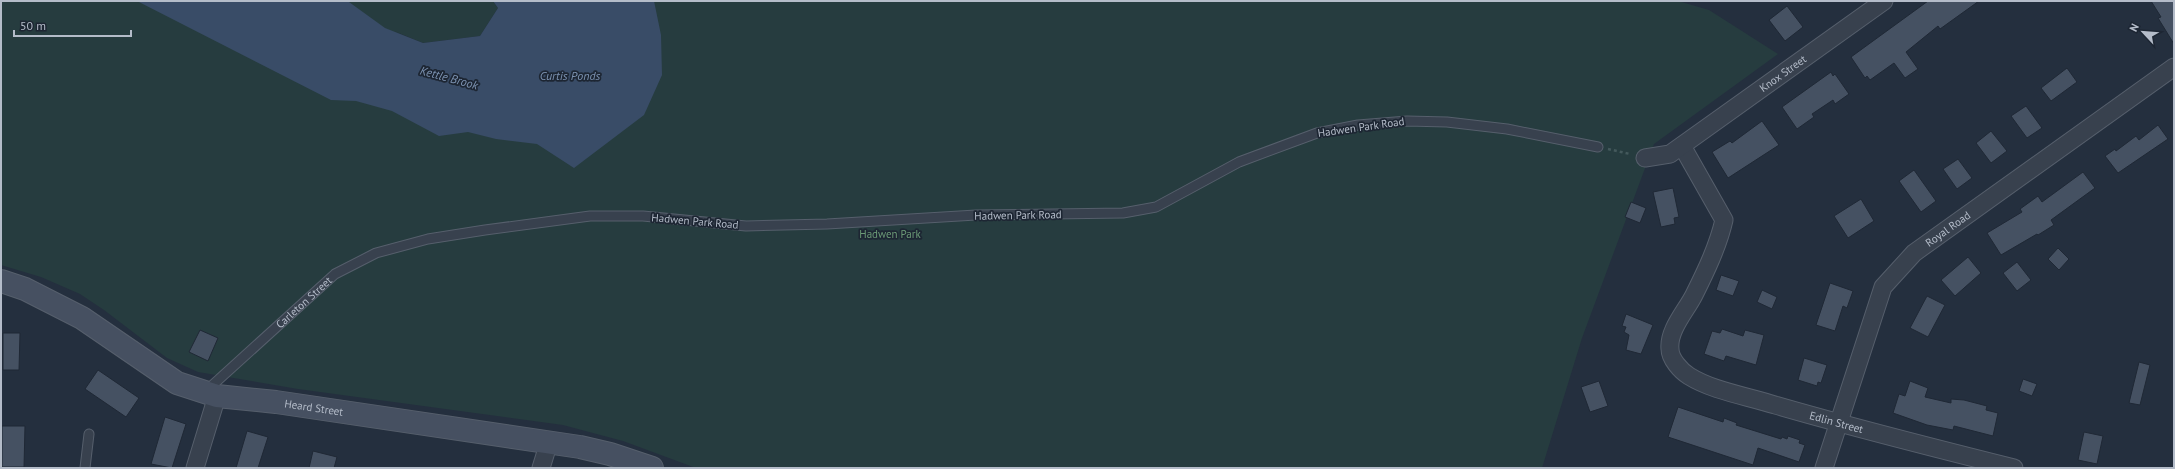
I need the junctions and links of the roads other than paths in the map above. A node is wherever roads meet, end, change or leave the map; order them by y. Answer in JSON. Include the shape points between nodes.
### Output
{"nodes":[{"id":1,"x":1884,"y":1,"type":"edge"},
{"id":2,"x":2174,"y":67,"type":"edge"},
{"id":3,"x":1682,"y":146,"type":"junction"},
{"id":4,"x":1598,"y":147,"type":"road end"},
{"id":5,"x":1645,"y":158,"type":"road end"},
{"id":6,"x":421,"y":241,"type":"joint"},
{"id":7,"x":1,"y":281,"type":"edge"},
{"id":8,"x":211,"y":394,"type":"junction"},
{"id":9,"x":1839,"y":424,"type":"junction"},
{"id":10,"x":89,"y":434,"type":"dead end"},
{"id":11,"x":549,"y":442,"type":"junction"},
{"id":12,"x":85,"y":468,"type":"edge"},
{"id":13,"x":195,"y":468,"type":"edge"},
{"id":14,"x":541,"y":468,"type":"edge"},
{"id":15,"x":652,"y":468,"type":"edge"},
{"id":16,"x":1824,"y":468,"type":"edge"},
{"id":17,"x":2014,"y":468,"type":"edge"}],
"edges":[{"from":1,"to":3,"type":"street","name":"Knox Street"},
{"from":2,"to":9,"type":"street","name":"Royal Road","via":[[1914,252],[1883,287]]},
{"from":3,"to":5,"type":"street","name":"Knox Street","via":[[1670,154]]},
{"from":3,"to":9,"type":"street","name":"Edlin Street","via":[[1724,220],[1720,239],[1708,266],[1673,329],[1670,350],[1676,364],[1688,375],[1710,385]]},
{"from":4,"to":6,"type":"lane","name":"Hadwen Park Road","via":[[1507,129],[1447,122],[1407,121],[1317,133],[1238,162],[1156,207],[1123,212],[976,215],[746,226],[643,216],[590,216]]},
{"from":6,"to":8,"type":"lane","name":"Carleton Street","via":[[376,253],[335,274]]},
{"from":7,"to":8,"type":"street","name":"Heard Street","via":[[25,289],[82,318],[177,383]]},
{"from":8,"to":11,"type":"street","name":"Heard Street"},
{"from":8,"to":13,"type":"street"},
{"from":9,"to":16,"type":"street","name":"Royal Road"},
{"from":9,"to":17,"type":"street","name":"Edlin Street"},
{"from":10,"to":12,"type":"lane"},
{"from":11,"to":14,"type":"street"},
{"from":11,"to":15,"type":"street","name":"Heard Street","via":[[610,454]]}]}
